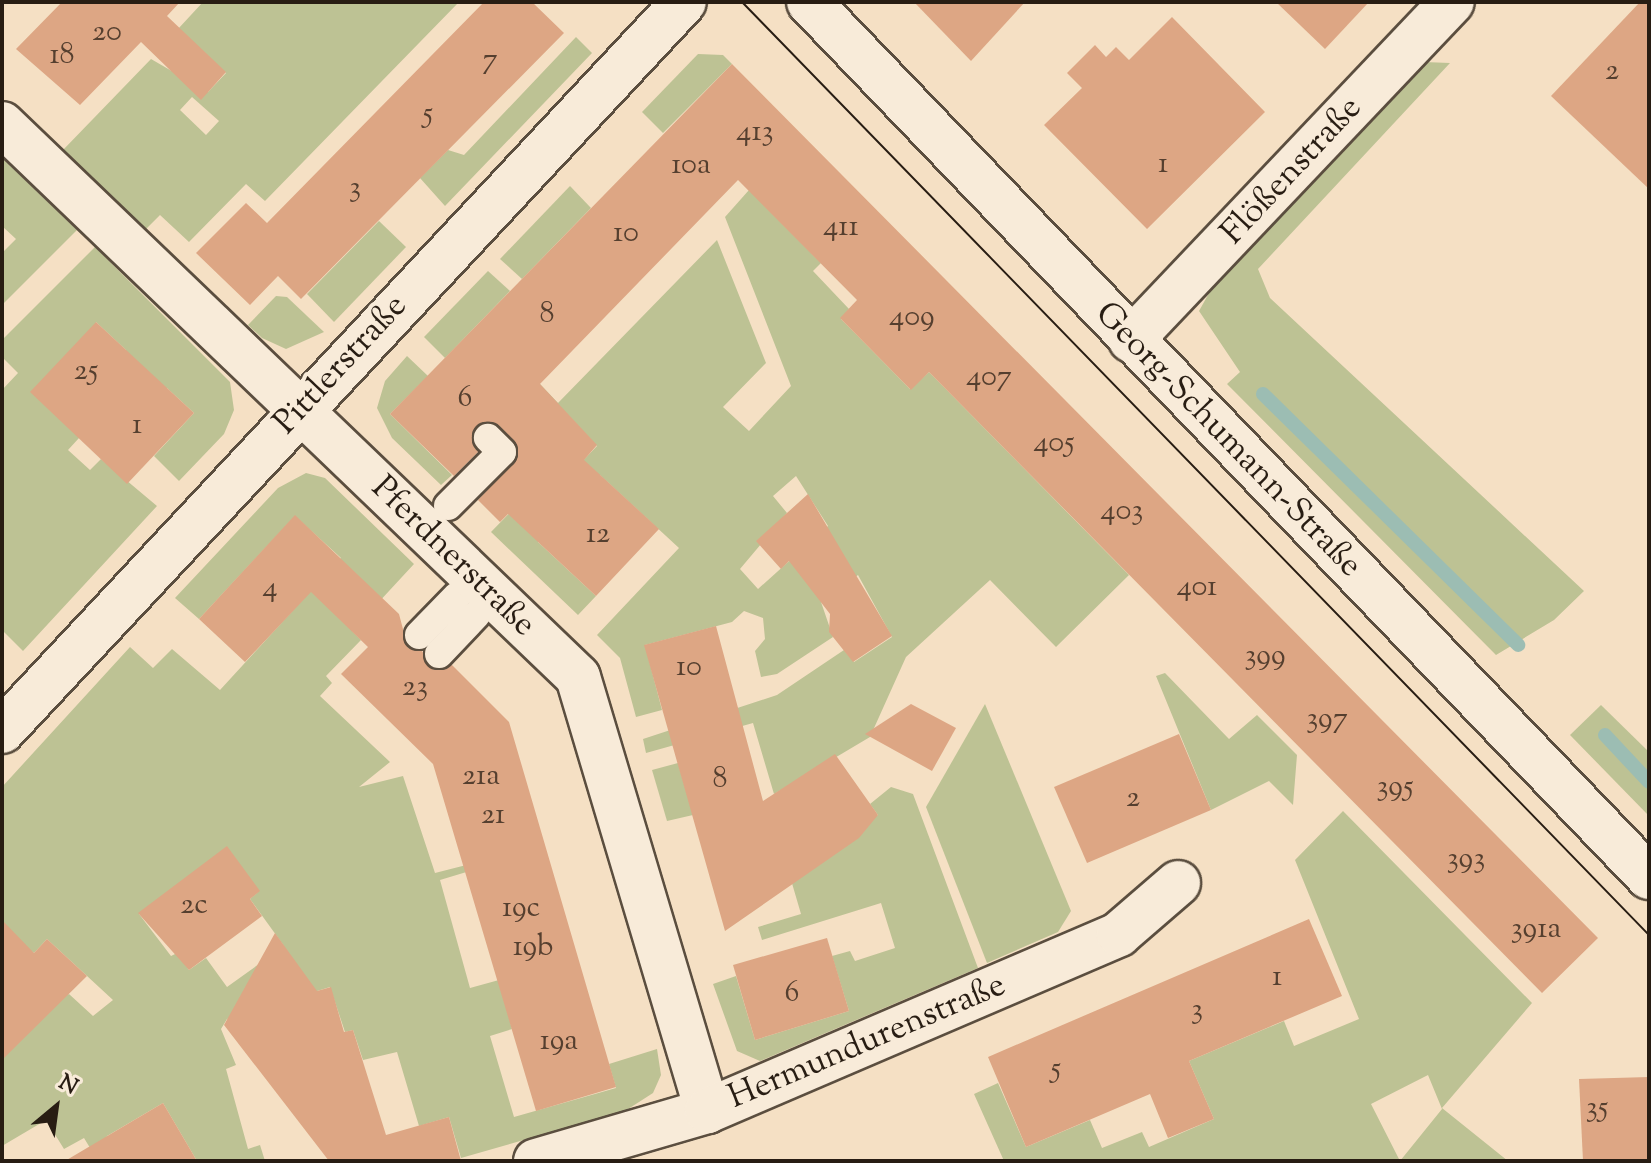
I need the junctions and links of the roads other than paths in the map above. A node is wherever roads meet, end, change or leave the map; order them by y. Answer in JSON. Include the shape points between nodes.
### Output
{"nodes":[{"id":1,"x":684,"y":2,"type":"edge"},
{"id":2,"x":809,"y":2,"type":"edge"},
{"id":3,"x":1452,"y":2,"type":"edge"},
{"id":4,"x":2,"y":124,"type":"edge"},
{"id":5,"x":1131,"y":340,"type":"junction"},
{"id":6,"x":299,"y":409,"type":"junction"},
{"id":7,"x":488,"y":438,"type":"dead end"},
{"id":8,"x":448,"y":506,"type":"dead end"},
{"id":9,"x":466,"y":606,"type":"dead end"},
{"id":10,"x":429,"y":644,"type":"dead end"},
{"id":11,"x":2,"y":731,"type":"edge"},
{"id":12,"x":1649,"y":877,"type":"edge"},
{"id":13,"x":1178,"y":883,"type":"dead end"},
{"id":14,"x":707,"y":1111,"type":"junction"},
{"id":15,"x":536,"y":1161,"type":"edge"}],
"edges":[{"from":1,"to":6,"type":"street","name":"Pittlerstraße"},
{"from":2,"to":5,"type":"street","name":"Georg-Schumann-Straße"},
{"from":3,"to":5,"type":"street","name":"Flößenstraße"},
{"from":4,"to":6,"type":"street","name":"Pferdnerstraße"},
{"from":5,"to":12,"type":"street","name":"Georg-Schumann-Straße"},
{"from":6,"to":11,"type":"street","name":"Pittlerstraße"},
{"from":6,"to":14,"type":"street","name":"Pferdnerstraße","via":[[578,677]]},
{"from":7,"to":8,"type":"lane","via":[[502,452]]},
{"from":9,"to":10,"type":"lane"},
{"from":13,"to":14,"type":"street","name":"Hermundurenstraße","via":[[1119,934]]},
{"from":14,"to":15,"type":"street","name":"Hermundurenstraße"}]}
